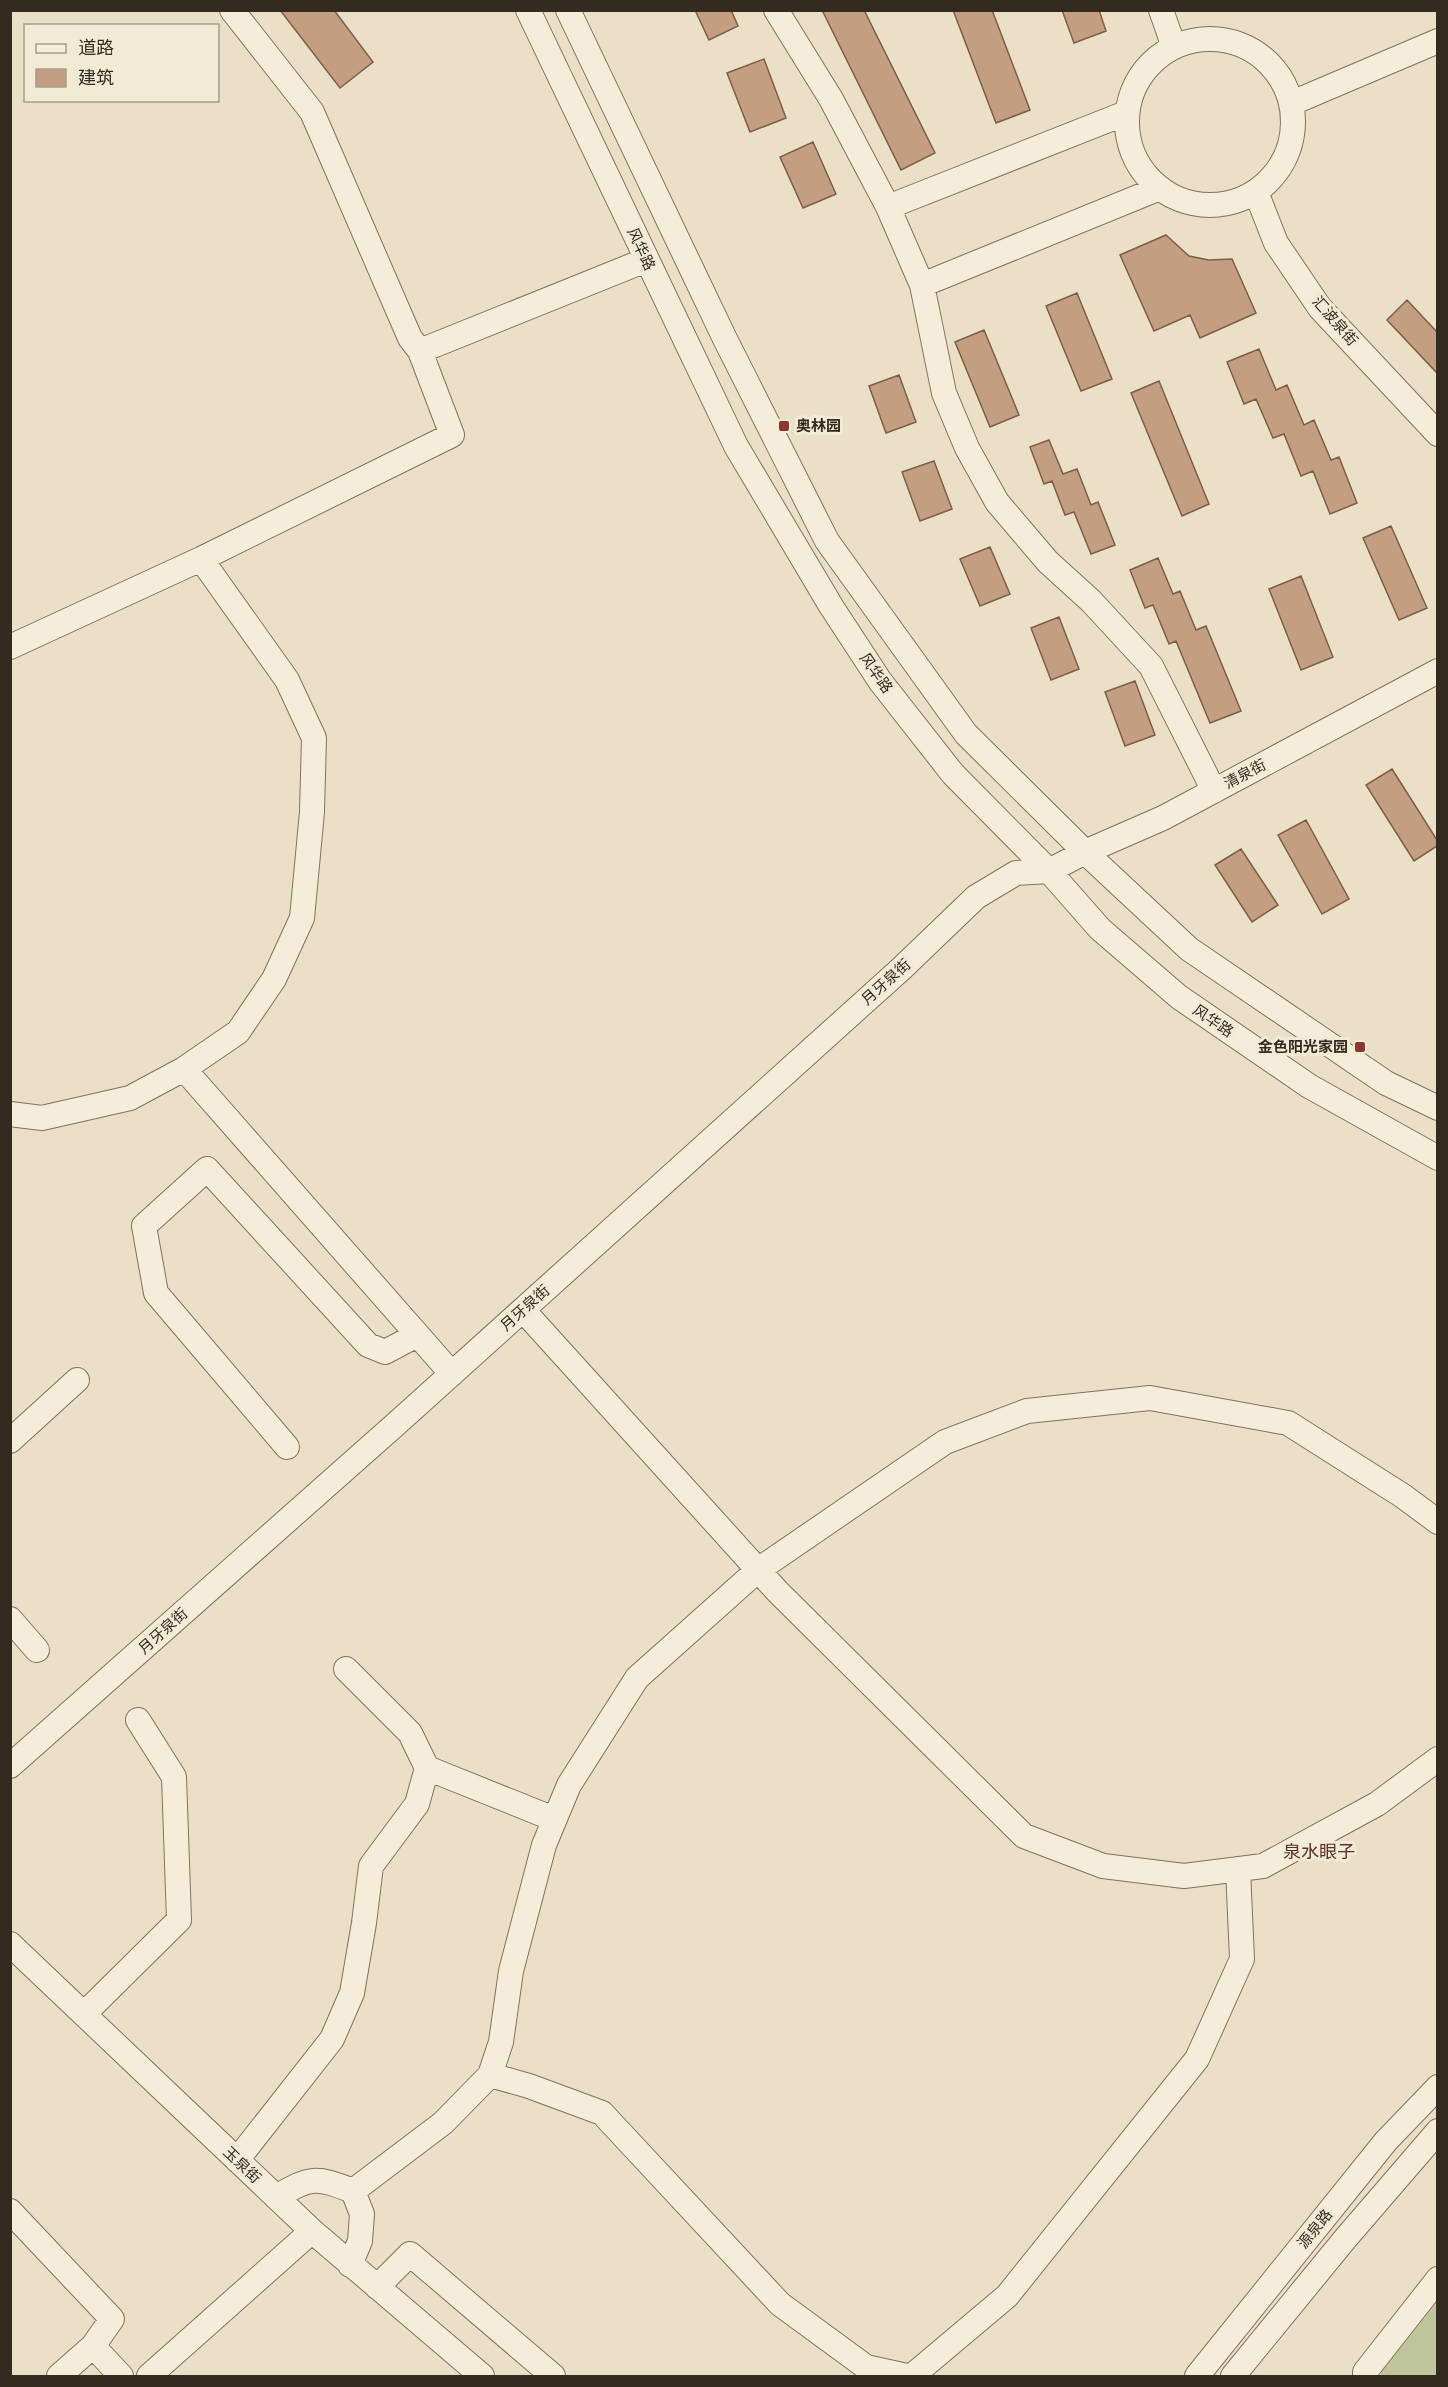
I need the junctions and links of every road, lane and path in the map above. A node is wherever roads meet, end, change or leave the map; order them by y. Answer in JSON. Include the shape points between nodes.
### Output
{"nodes":[{"id":1,"x":232,"y":10,"type":"edge"},
{"id":2,"x":528,"y":10,"type":"edge"},
{"id":3,"x":568,"y":10,"type":"edge"},
{"id":4,"x":776,"y":10,"type":"edge"},
{"id":5,"x":1161,"y":10,"type":"edge"},
{"id":6,"x":1437,"y":41,"type":"edge"},
{"id":7,"x":1174,"y":47,"type":"junction"},
{"id":8,"x":1292,"y":103,"type":"junction"},
{"id":9,"x":1126,"y":112,"type":"junction"},
{"id":10,"x":1160,"y":188,"type":"junction"},
{"id":11,"x":1256,"y":192,"type":"junction"},
{"id":12,"x":888,"y":207,"type":"junction"},
{"id":13,"x":646,"y":260,"type":"junction"},
{"id":14,"x":922,"y":285,"type":"junction"},
{"id":15,"x":420,"y":351,"type":"junction"},
{"id":16,"x":1437,"y":434,"type":"edge"},
{"id":17,"x":201,"y":559,"type":"junction"},
{"id":18,"x":10,"y":647,"type":"edge"},
{"id":19,"x":911,"y":657,"type":"junction"},
{"id":20,"x":1437,"y":671,"type":"edge"},
{"id":21,"x":880,"y":681,"type":"junction"},
{"id":22,"x":1214,"y":791,"type":"junction"},
{"id":23,"x":1085,"y":852,"type":"junction"},
{"id":24,"x":1049,"y":871,"type":"junction"},
{"id":25,"x":184,"y":1069,"type":"junction"},
{"id":26,"x":1437,"y":1108,"type":"edge"},
{"id":27,"x":10,"y":1114,"type":"edge"},
{"id":28,"x":1437,"y":1158,"type":"edge"},
{"id":29,"x":523,"y":1310,"type":"junction"},
{"id":30,"x":417,"y":1335,"type":"junction"},
{"id":31,"x":452,"y":1374,"type":"junction"},
{"id":32,"x":77,"y":1380,"type":"dead end"},
{"id":33,"x":10,"y":1441,"type":"edge"},
{"id":34,"x":288,"y":1447,"type":"dead end"},
{"id":35,"x":1437,"y":1522,"type":"edge"},
{"id":36,"x":758,"y":1570,"type":"junction"},
{"id":37,"x":10,"y":1619,"type":"edge"},
{"id":38,"x":37,"y":1650,"type":"dead end"},
{"id":39,"x":346,"y":1669,"type":"dead end"},
{"id":40,"x":138,"y":1720,"type":"dead end"},
{"id":41,"x":1437,"y":1759,"type":"edge"},
{"id":42,"x":10,"y":1766,"type":"edge"},
{"id":43,"x":427,"y":1768,"type":"junction"},
{"id":44,"x":554,"y":1819,"type":"junction"},
{"id":45,"x":1238,"y":1869,"type":"junction"},
{"id":46,"x":10,"y":1944,"type":"edge"},
{"id":47,"x":84,"y":2014,"type":"junction"},
{"id":48,"x":490,"y":2075,"type":"junction"},
{"id":49,"x":1437,"y":2087,"type":"edge"},
{"id":50,"x":1437,"y":2131,"type":"edge"},
{"id":51,"x":237,"y":2160,"type":"junction"},
{"id":52,"x":353,"y":2192,"type":"junction"},
{"id":53,"x":276,"y":2197,"type":"junction"},
{"id":54,"x":10,"y":2211,"type":"edge"},
{"id":55,"x":312,"y":2231,"type":"junction"},
{"id":56,"x":350,"y":2265,"type":"junction"},
{"id":57,"x":1437,"y":2279,"type":"edge"},
{"id":58,"x":377,"y":2287,"type":"junction"},
{"id":59,"x":93,"y":2346,"type":"junction"},
{"id":60,"x":161,"y":2373,"type":"edge"},
{"id":61,"x":59,"y":2376,"type":"edge"},
{"id":62,"x":121,"y":2376,"type":"edge"},
{"id":63,"x":482,"y":2376,"type":"edge"},
{"id":64,"x":553,"y":2376,"type":"edge"},
{"id":65,"x":909,"y":2376,"type":"edge"},
{"id":66,"x":1197,"y":2376,"type":"edge"},
{"id":67,"x":1233,"y":2376,"type":"edge"},
{"id":68,"x":1365,"y":2376,"type":"edge"}],
"edges":[{"from":1,"to":15,"type":"street","via":[[312,112],[410,338]]},
{"from":2,"to":13,"type":"street","name":"风华路"},
{"from":3,"to":19,"type":"street","via":[[730,350],[827,541]]},
{"from":4,"to":12,"type":"street","via":[[831,99]]},
{"from":5,"to":7,"type":"street"},
{"from":6,"to":8,"type":"street"},
{"from":7,"to":8,"type":"street","via":[[1195,40],[1218,39],[1238,44],[1261,56],[1278,73]]},
{"from":7,"to":9,"type":"street","via":[[1140,78]]},
{"from":8,"to":11,"type":"street","via":[[1293,130],[1278,171]]},
{"from":9,"to":10,"type":"street","via":[[1130,142],[1141,166]]},
{"from":9,"to":12,"type":"street"},
{"from":10,"to":11,"type":"street","via":[[1182,200],[1213,206],[1236,202]]},
{"from":10,"to":14,"type":"street"},
{"from":11,"to":16,"type":"street","name":"汇波泉街","via":[[1276,243],[1320,308]]},
{"from":12,"to":14,"type":"street"},
{"from":13,"to":15,"type":"street"},
{"from":13,"to":21,"type":"street","name":"风华路","via":[[736,446]]},
{"from":14,"to":22,"type":"street","via":[[944,393],[967,448],[997,502],[1048,562],[1091,601],[1151,666]]},
{"from":15,"to":17,"type":"street","via":[[452,435]]},
{"from":17,"to":18,"type":"street"},
{"from":17,"to":25,"type":"street","via":[[287,680],[314,738],[312,801],[302,918],[274,979],[238,1032]]},
{"from":19,"to":21,"type":"street","via":[[901,677]]},
{"from":19,"to":23,"type":"street","via":[[966,734]]},
{"from":20,"to":22,"type":"street","name":"清泉街"},
{"from":21,"to":24,"type":"street","name":"风华路","via":[[953,774]]},
{"from":22,"to":23,"type":"street","name":"清泉街","via":[[1164,818]]},
{"from":23,"to":24,"type":"street","name":"清泉街"},
{"from":23,"to":26,"type":"street","via":[[1189,950],[1386,1083]]},
{"from":24,"to":28,"type":"street","name":"风华路","via":[[1101,929],[1179,998],[1309,1086]]},
{"from":24,"to":29,"type":"street","name":"月牙泉街","via":[[1016,873],[976,897]]},
{"from":25,"to":27,"type":"street","via":[[130,1098],[42,1118]]},
{"from":25,"to":30,"type":"street"},
{"from":29,"to":31,"type":"street","name":"月牙泉街"},
{"from":29,"to":36,"type":"street"},
{"from":30,"to":31,"type":"street"},
{"from":30,"to":34,"type":"street","via":[[385,1352],[368,1345],[207,1169],[144,1226],[156,1293]]},
{"from":31,"to":42,"type":"street","name":"月牙泉街"},
{"from":32,"to":33,"type":"street"},
{"from":35,"to":36,"type":"street","via":[[1288,1423],[1150,1398],[1027,1411],[945,1442]]},
{"from":36,"to":44,"type":"street","via":[[637,1678],[569,1785]]},
{"from":36,"to":45,"type":"street","via":[[1024,1836],[1103,1866],[1184,1876]]},
{"from":37,"to":38,"type":"street"},
{"from":39,"to":43,"type":"street","via":[[410,1733]]},
{"from":40,"to":47,"type":"street","via":[[174,1778],[179,1920]]},
{"from":41,"to":45,"type":"street","via":[[1377,1804],[1263,1866]]},
{"from":43,"to":44,"type":"street"},
{"from":43,"to":51,"type":"street","via":[[417,1804],[371,1866],[352,1993],[332,2039]]},
{"from":44,"to":48,"type":"street","via":[[511,1971],[501,2042]]},
{"from":45,"to":65,"type":"street","via":[[1242,1959],[1197,2059],[1007,2296]]},
{"from":46,"to":47,"type":"street","name":"玉泉街"},
{"from":47,"to":51,"type":"street","name":"玉泉街"},
{"from":48,"to":52,"type":"street","via":[[443,2123]]},
{"from":48,"to":65,"type":"street","via":[[602,2113],[780,2304],[866,2367]]},
{"from":49,"to":66,"type":"street","name":"源泉路","via":[[1386,2141]]},
{"from":50,"to":67,"type":"street","name":"源泉路"},
{"from":51,"to":53,"type":"street","name":"玉泉街"},
{"from":52,"to":53,"type":"street","via":[[323,2180],[302,2182]]},
{"from":52,"to":56,"type":"street","via":[[362,2214],[360,2241]]},
{"from":53,"to":55,"type":"street","name":"玉泉街"},
{"from":54,"to":59,"type":"street","via":[[112,2319]]},
{"from":55,"to":56,"type":"street","name":"玉泉街"},
{"from":55,"to":60,"type":"street"},
{"from":56,"to":58,"type":"street","name":"玉泉街"},
{"from":57,"to":68,"type":"street"},
{"from":58,"to":63,"type":"street","name":"玉泉街"},
{"from":58,"to":64,"type":"street","via":[[410,2254]]},
{"from":59,"to":61,"type":"street"},
{"from":59,"to":62,"type":"street"}]}
